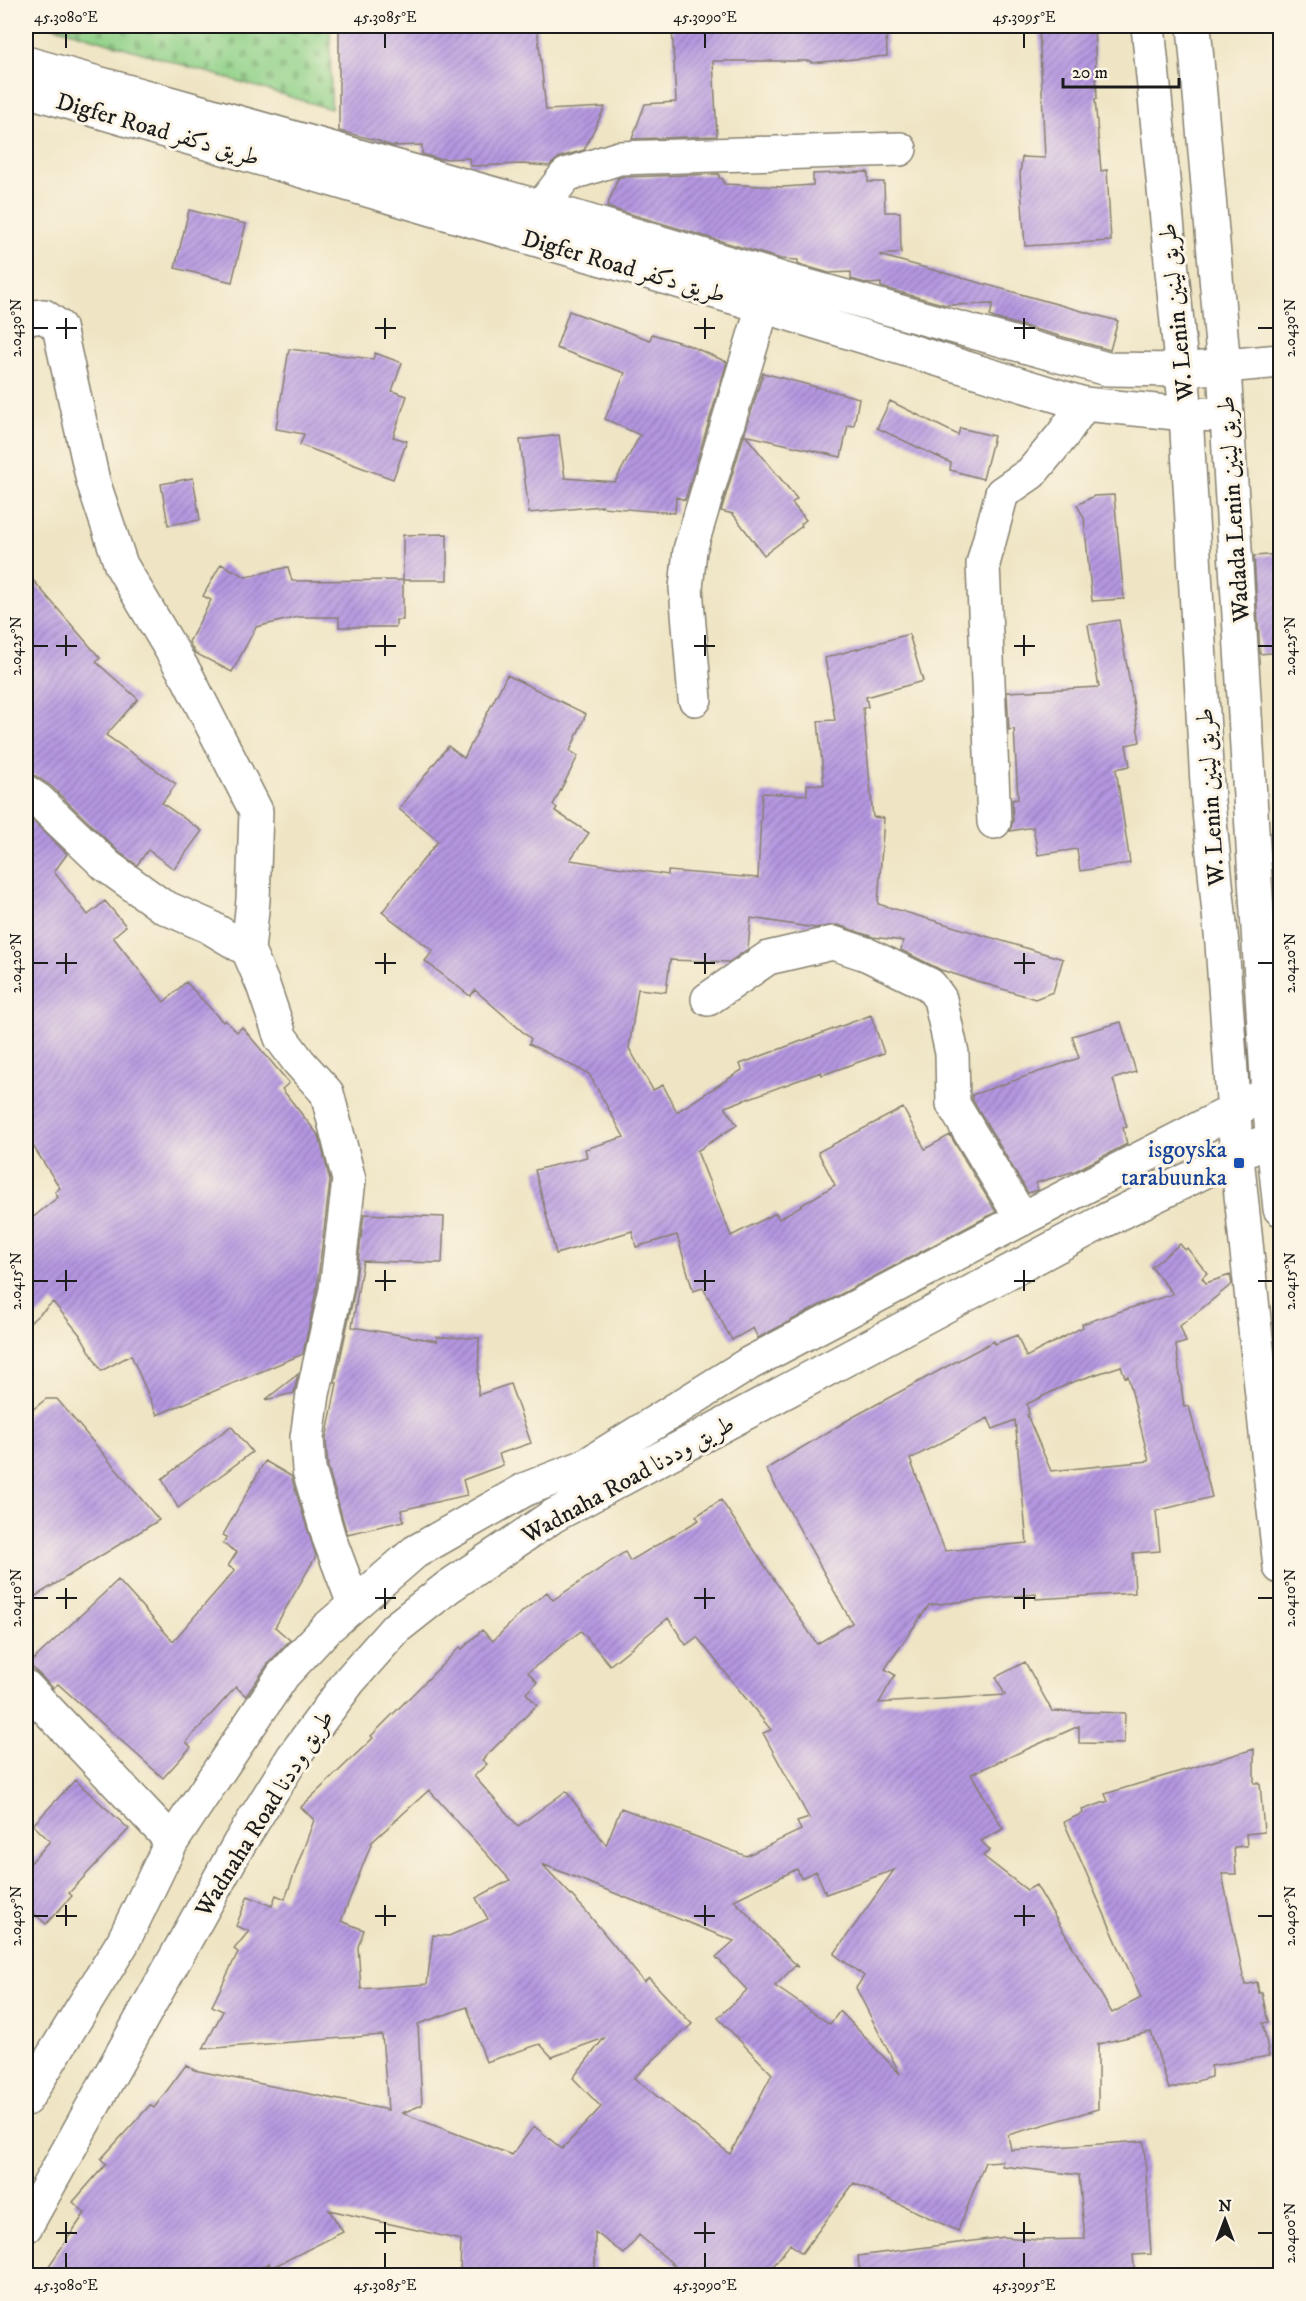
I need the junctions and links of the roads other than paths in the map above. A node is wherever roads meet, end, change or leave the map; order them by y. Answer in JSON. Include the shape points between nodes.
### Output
{"nodes":[{"id":1,"x":1148,"y":26,"type":"edge"},
{"id":2,"x":1194,"y":26,"type":"edge"},
{"id":3,"x":26,"y":63,"type":"edge"},
{"id":4,"x":26,"y":90,"type":"edge"},
{"id":5,"x":900,"y":149,"type":"dead end"},
{"id":6,"x":541,"y":207,"type":"junction"},
{"id":7,"x":763,"y":306,"type":"junction"},
{"id":8,"x":26,"y":318,"type":"edge"},
{"id":9,"x":1281,"y":361,"type":"edge"},
{"id":10,"x":1224,"y":368,"type":"junction"},
{"id":11,"x":1181,"y":370,"type":"junction"},
{"id":12,"x":1084,"y":404,"type":"junction"},
{"id":13,"x":1186,"y":414,"type":"junction"},
{"id":14,"x":1227,"y":415,"type":"junction"},
{"id":15,"x":695,"y":699,"type":"dead end"},
{"id":16,"x":26,"y":792,"type":"edge"},
{"id":17,"x":993,"y":822,"type":"dead end"},
{"id":18,"x":248,"y":950,"type":"junction"},
{"id":19,"x":708,"y":999,"type":"dead end"},
{"id":20,"x":1274,"y":1090,"type":"edge"},
{"id":21,"x":1235,"y":1110,"type":"junction"},
{"id":22,"x":1276,"y":1136,"type":"edge"},
{"id":23,"x":1237,"y":1157,"type":"junction"},
{"id":24,"x":1281,"y":1209,"type":"edge"},
{"id":25,"x":1022,"y":1219,"type":"junction"},
{"id":26,"x":1281,"y":1567,"type":"edge"},
{"id":27,"x":354,"y":1604,"type":"junction"},
{"id":28,"x":26,"y":1687,"type":"edge"},
{"id":29,"x":171,"y":1841,"type":"junction"},
{"id":30,"x":26,"y":2098,"type":"edge"},
{"id":31,"x":26,"y":2226,"type":"edge"}],
"edges":[{"from":1,"to":11,"type":"street","name":"W. Lenin طريق لينين"},
{"from":2,"to":10,"type":"street","name":"Wadada Lenin طريق لينين"},
{"from":3,"to":6,"type":"street","name":"Digfer Road طريق دكفر"},
{"from":4,"to":7,"type":"street","name":"Digfer Road طريق دكفر"},
{"from":5,"to":6,"type":"street","via":[[619,158],[566,175]]},
{"from":6,"to":11,"type":"street","name":"Digfer Road طريق دكفر","via":[[1107,369]]},
{"from":7,"to":12,"type":"street","name":"Digfer Road طريق دكفر"},
{"from":7,"to":15,"type":"street","via":[[690,550],[686,588]]},
{"from":8,"to":18,"type":"street","via":[[44,316],[59,327],[93,482],[121,565],[188,678],[256,811]]},
{"from":9,"to":10,"type":"street","name":"Digfer Road طريق دكفر"},
{"from":10,"to":11,"type":"street","name":"Digfer Road طريق دكفر"},
{"from":10,"to":14,"type":"street","name":"Wadada Lenin طريق لينين"},
{"from":11,"to":13,"type":"street","name":"W. Lenin طريق لينين"},
{"from":12,"to":13,"type":"street","name":"Digfer Road طريق دكفر"},
{"from":12,"to":17,"type":"street","via":[[1030,472],[1002,493],[983,564]]},
{"from":13,"to":14,"type":"street","name":"Digfer Road طريق دكفر"},
{"from":13,"to":21,"type":"street","name":"W. Lenin طريق لينين","via":[[1208,801]]},
{"from":14,"to":20,"type":"street","name":"Wadada Lenin طريق لينين"},
{"from":16,"to":18,"type":"street","via":[[107,866],[153,900]]},
{"from":18,"to":27,"type":"street","via":[[281,1038],[327,1094],[349,1180],[336,1290],[307,1438],[309,1470]]},
{"from":19,"to":25,"type":"street","via":[[768,958],[832,943],[866,954],[930,985],[940,999],[952,1053],[953,1104]]},
{"from":20,"to":21,"type":"street","name":"Wadnaha Road طريق وددنا"},
{"from":20,"to":22,"type":"street","name":"Wadada Lenin طريق لينين"},
{"from":21,"to":23,"type":"street","name":"W. Lenin طريق لينين"},
{"from":21,"to":25,"type":"street","name":"Wadnaha Road طريق وددنا"},
{"from":22,"to":23,"type":"street","name":"Wadnaha Road طريق وددنا"},
{"from":22,"to":24,"type":"street","name":"Wadada Lenin طريق لينين"},
{"from":23,"to":26,"type":"street","name":"W. Lenin طريق لينين"},
{"from":23,"to":31,"type":"street","name":"Wadnaha Road طريق وددنا","via":[[1100,1223],[554,1516],[448,1587],[396,1628],[350,1680],[300,1748],[239,1844]]},
{"from":25,"to":27,"type":"street","name":"Wadnaha Road طريق وددنا","via":[[750,1363],[583,1467],[526,1489],[416,1552]]},
{"from":27,"to":29,"type":"street","name":"Wadnaha Road طريق وددنا","via":[[283,1675]]},
{"from":28,"to":29,"type":"street"},
{"from":29,"to":30,"type":"street","name":"Wadnaha Road طريق وددنا","via":[[123,1942]]}]}
